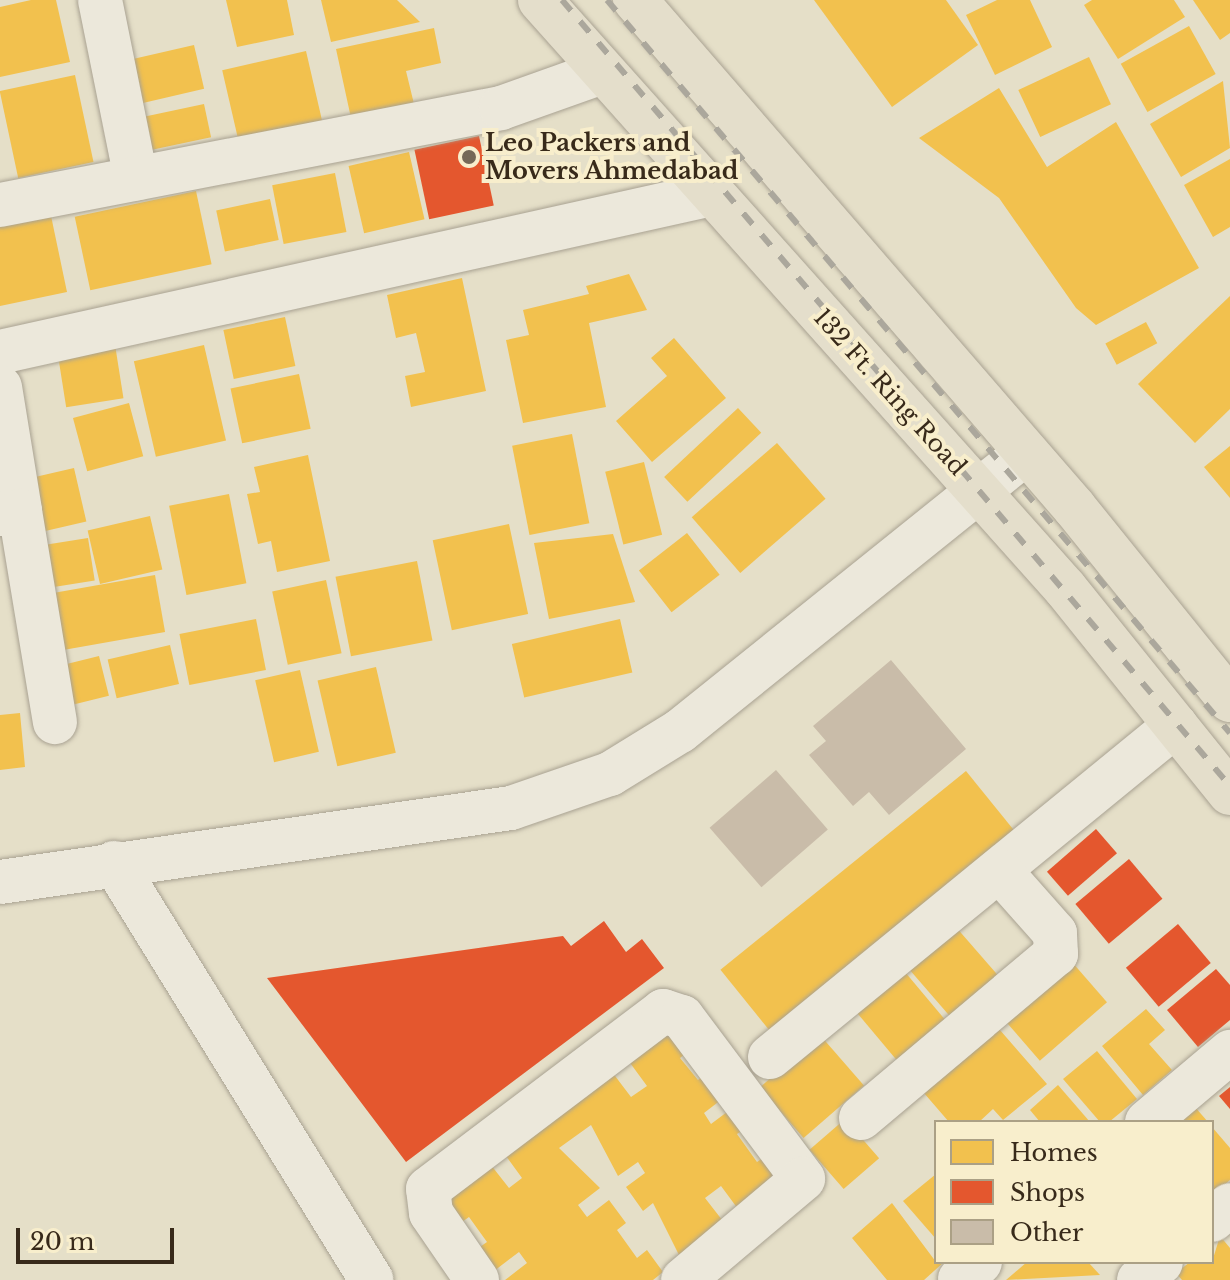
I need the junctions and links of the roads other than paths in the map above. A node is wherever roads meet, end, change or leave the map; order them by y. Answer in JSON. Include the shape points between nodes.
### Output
{"nodes":[{"id":1,"x":100,"y":0,"type":"edge"},
{"id":2,"x":540,"y":0,"type":"edge"},
{"id":3,"x":635,"y":0,"type":"edge"},
{"id":4,"x":602,"y":72,"type":"junction"},
{"id":5,"x":136,"y":178,"type":"junction"},
{"id":6,"x":712,"y":194,"type":"junction"},
{"id":7,"x":0,"y":205,"type":"edge"},
{"id":8,"x":0,"y":352,"type":"edge"},
{"id":9,"x":0,"y":387,"type":"edge"},
{"id":10,"x":1025,"y":454,"type":"junction"},
{"id":11,"x":980,"y":493,"type":"junction"},
{"id":12,"x":10,"y":513,"type":"edge"},
{"id":13,"x":1230,"y":700,"type":"edge"},
{"id":14,"x":55,"y":722,"type":"dead end"},
{"id":15,"x":1176,"y":725,"type":"junction"},
{"id":16,"x":1230,"y":793,"type":"edge"},
{"id":17,"x":114,"y":863,"type":"junction"},
{"id":18,"x":999,"y":870,"type":"junction"},
{"id":19,"x":0,"y":882,"type":"edge"},
{"id":20,"x":1230,"y":1052,"type":"edge"},
{"id":21,"x":770,"y":1057,"type":"dead end"},
{"id":22,"x":861,"y":1118,"type":"dead end"},
{"id":23,"x":1149,"y":1120,"type":"edge"},
{"id":24,"x":1230,"y":1205,"type":"edge"},
{"id":25,"x":1214,"y":1218,"type":"edge"},
{"id":26,"x":978,"y":1264,"type":"edge"},
{"id":27,"x":1159,"y":1264,"type":"edge"},
{"id":28,"x":960,"y":1279,"type":"edge"},
{"id":29,"x":372,"y":1280,"type":"edge"},
{"id":30,"x":477,"y":1280,"type":"edge"},
{"id":31,"x":683,"y":1280,"type":"edge"},
{"id":32,"x":1139,"y":1280,"type":"edge"}],
"edges":[{"from":1,"to":5,"type":"street"},
{"from":2,"to":4,"type":"main road","name":"132 Ft. Ring Road"},
{"from":3,"to":10,"type":"main road"},
{"from":4,"to":5,"type":"street","via":[[501,108]]},
{"from":4,"to":6,"type":"main road","name":"132 Ft. Ring Road"},
{"from":5,"to":7,"type":"street"},
{"from":6,"to":8,"type":"street"},
{"from":6,"to":11,"type":"main road","name":"132 Ft. Ring Road"},
{"from":9,"to":12,"type":"street"},
{"from":10,"to":11,"type":"street"},
{"from":10,"to":13,"type":"main road"},
{"from":11,"to":15,"type":"main road","name":"132 Ft. Ring Road"},
{"from":11,"to":17,"type":"street","via":[[680,731],[610,774],[511,808]]},
{"from":12,"to":14,"type":"street"},
{"from":15,"to":16,"type":"main road","name":"132 Ft. Ring Road"},
{"from":15,"to":18,"type":"street"},
{"from":17,"to":19,"type":"street"},
{"from":17,"to":29,"type":"street"},
{"from":18,"to":21,"type":"street"},
{"from":18,"to":22,"type":"street","via":[[1055,933],[1056,954]]},
{"from":20,"to":23,"type":"street"},
{"from":24,"to":25,"type":"street"},
{"from":26,"to":28,"type":"street"},
{"from":27,"to":32,"type":"street"},
{"from":30,"to":31,"type":"street","via":[[431,1213],[428,1189],[663,1011],[682,1017],[803,1179]]}]}
